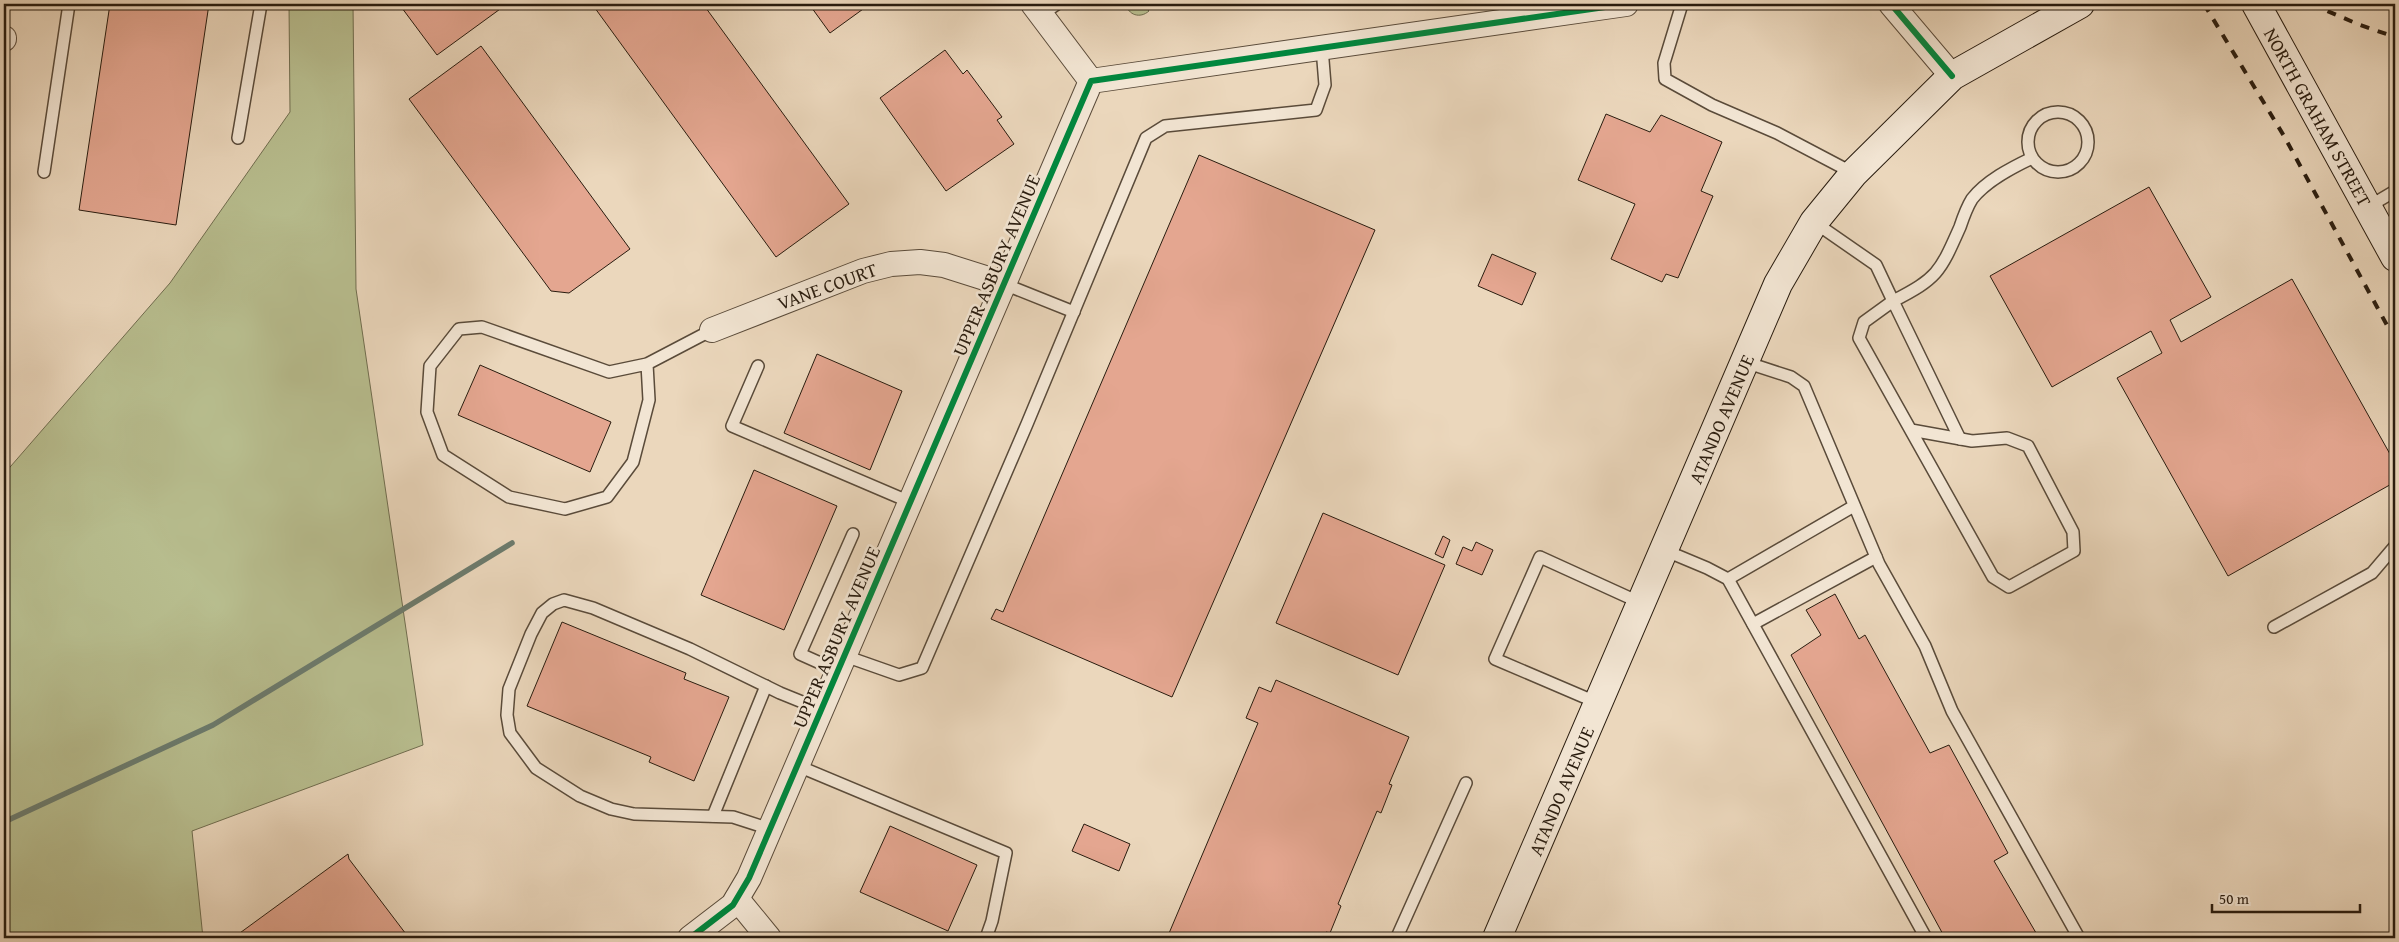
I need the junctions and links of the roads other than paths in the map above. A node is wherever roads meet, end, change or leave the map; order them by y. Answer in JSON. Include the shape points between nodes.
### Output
{"nodes":[{"id":1,"x":69,"y":4,"type":"edge"},
{"id":2,"x":261,"y":4,"type":"edge"},
{"id":3,"x":1626,"y":4,"type":"edge"},
{"id":4,"x":1682,"y":4,"type":"edge"},
{"id":5,"x":1891,"y":4,"type":"edge"},
{"id":6,"x":2080,"y":4,"type":"edge"},
{"id":7,"x":2256,"y":4,"type":"edge"},
{"id":8,"x":1044,"y":8,"type":"edge"},
{"id":9,"x":1322,"y":48,"type":"junction"},
{"id":10,"x":1952,"y":76,"type":"junction"},
{"id":11,"x":1091,"y":81,"type":"junction"},
{"id":12,"x":238,"y":138,"type":"dead end"},
{"id":13,"x":2032,"y":158,"type":"junction"},
{"id":14,"x":44,"y":172,"type":"dead end"},
{"id":15,"x":1854,"y":173,"type":"junction"},
{"id":16,"x":2395,"y":191,"type":"edge"},
{"id":17,"x":2368,"y":207,"type":"junction"},
{"id":18,"x":1814,"y":222,"type":"junction"},
{"id":19,"x":2395,"y":256,"type":"edge"},
{"id":20,"x":1004,"y":284,"type":"junction"},
{"id":21,"x":1893,"y":301,"type":"junction"},
{"id":22,"x":1074,"y":312,"type":"junction"},
{"id":23,"x":712,"y":330,"type":"joint"},
{"id":24,"x":1745,"y":362,"type":"junction"},
{"id":25,"x":647,"y":364,"type":"junction"},
{"id":26,"x":758,"y":366,"type":"dead end"},
{"id":27,"x":1911,"y":430,"type":"junction"},
{"id":28,"x":1960,"y":439,"type":"junction"},
{"id":29,"x":910,"y":502,"type":"junction"},
{"id":30,"x":1854,"y":506,"type":"junction"},
{"id":31,"x":853,"y":534,"type":"dead end"},
{"id":32,"x":2395,"y":546,"type":"edge"},
{"id":33,"x":1664,"y":550,"type":"junction"},
{"id":34,"x":1876,"y":557,"type":"junction"},
{"id":35,"x":1728,"y":579,"type":"junction"},
{"id":36,"x":1641,"y":604,"type":"junction"},
{"id":37,"x":1752,"y":624,"type":"junction"},
{"id":38,"x":2274,"y":627,"type":"dead end"},
{"id":39,"x":841,"y":663,"type":"junction"},
{"id":40,"x":766,"y":686,"type":"junction"},
{"id":41,"x":1598,"y":703,"type":"junction"},
{"id":42,"x":822,"y":710,"type":"junction"},
{"id":43,"x":798,"y":766,"type":"junction"},
{"id":44,"x":1466,"y":783,"type":"dead end"},
{"id":45,"x":713,"y":816,"type":"junction"},
{"id":46,"x":770,"y":829,"type":"junction"},
{"id":47,"x":737,"y":899,"type":"junction"},
{"id":48,"x":690,"y":938,"type":"edge"},
{"id":49,"x":770,"y":938,"type":"edge"},
{"id":50,"x":986,"y":938,"type":"edge"},
{"id":51,"x":1398,"y":938,"type":"edge"},
{"id":52,"x":1497,"y":938,"type":"edge"},
{"id":53,"x":1926,"y":938,"type":"edge"},
{"id":54,"x":2079,"y":938,"type":"edge"}],
"edges":[{"from":1,"to":14,"type":"lane"},
{"from":2,"to":12,"type":"lane"},
{"from":3,"to":9,"type":"street"},
{"from":4,"to":15,"type":"lane","via":[[1664,63],[1665,79],[1712,106],[1777,133]]},
{"from":5,"to":10,"type":"street"},
{"from":6,"to":10,"type":"main road","name":"ATANDO AVENUE"},
{"from":7,"to":17,"type":"main road","name":"NORTH GRAHAM STREET"},
{"from":8,"to":11,"type":"street"},
{"from":9,"to":11,"type":"street"},
{"from":9,"to":22,"type":"lane","via":[[1325,86],[1316,110],[1165,126],[1146,138]]},
{"from":10,"to":15,"type":"main road","name":"ATANDO AVENUE"},
{"from":11,"to":20,"type":"street","name":"UPPER ASBURY AVENUE"},
{"from":13,"to":13,"type":"lane","via":[[2028,136],[2038,118],[2047,113],[2062,112],[2076,117],[2083,124],[2088,144],[2086,153],[2074,168],[2054,172],[2045,170]]},
{"from":13,"to":21,"type":"lane","via":[[1995,178],[1972,199],[1938,272],[1918,288]]},
{"from":15,"to":18,"type":"main road","name":"ATANDO AVENUE"},
{"from":16,"to":17,"type":"lane"},
{"from":17,"to":19,"type":"main road","name":"NORTH GRAHAM STREET"},
{"from":18,"to":21,"type":"lane","via":[[1876,265]]},
{"from":18,"to":24,"type":"main road","name":"ATANDO AVENUE","via":[[1778,284]]},
{"from":20,"to":22,"type":"lane"},
{"from":20,"to":23,"type":"street","name":"VANE COURT","via":[[944,265],[920,262],[891,264],[863,271]]},
{"from":20,"to":29,"type":"street","name":"UPPER ASBURY AVENUE"},
{"from":21,"to":27,"type":"lane","via":[[1864,322],[1859,338]]},
{"from":21,"to":28,"type":"lane"},
{"from":22,"to":39,"type":"lane","via":[[922,668],[899,675]]},
{"from":23,"to":25,"type":"lane"},
{"from":24,"to":30,"type":"lane","via":[[1791,377],[1804,386]]},
{"from":24,"to":33,"type":"main road","name":"ATANDO AVENUE"},
{"from":25,"to":25,"type":"lane","via":[[609,372],[482,327],[459,329],[430,366],[427,412],[443,455],[509,497],[564,509],[607,497],[632,462],[649,400]]},
{"from":26,"to":29,"type":"lane","via":[[732,426]]},
{"from":27,"to":28,"type":"lane"},
{"from":27,"to":28,"type":"lane","via":[[1993,577],[2009,587],[2074,550],[2073,532],[2028,446],[2007,438]]},
{"from":29,"to":39,"type":"street","name":"UPPER ASBURY AVENUE"},
{"from":30,"to":34,"type":"lane"},
{"from":30,"to":35,"type":"lane"},
{"from":31,"to":39,"type":"lane","via":[[800,654]]},
{"from":32,"to":38,"type":"lane","via":[[2372,573]]},
{"from":33,"to":35,"type":"lane"},
{"from":33,"to":36,"type":"main road","name":"ATANDO AVENUE"},
{"from":34,"to":37,"type":"lane"},
{"from":34,"to":54,"type":"lane","via":[[1925,646],[1952,711]]},
{"from":35,"to":37,"type":"lane"},
{"from":36,"to":41,"type":"main road","name":"ATANDO AVENUE"},
{"from":36,"to":41,"type":"lane","via":[[1540,558],[1495,659]]},
{"from":37,"to":53,"type":"lane"},
{"from":39,"to":42,"type":"street","name":"UPPER ASBURY AVENUE"},
{"from":40,"to":42,"type":"lane"},
{"from":40,"to":45,"type":"lane"},
{"from":40,"to":45,"type":"lane","via":[[690,649],[593,608],[564,600],[542,613],[530,634],[509,690],[507,715],[510,733],[536,768],[580,796],[611,808],[634,814]]},
{"from":41,"to":52,"type":"main road","name":"ATANDO AVENUE"},
{"from":42,"to":43,"type":"street","name":"UPPER ASBURY AVENUE"},
{"from":43,"to":46,"type":"street","name":"UPPER ASBURY AVENUE"},
{"from":43,"to":50,"type":"lane","via":[[1006,853]]},
{"from":44,"to":51,"type":"lane"},
{"from":45,"to":46,"type":"lane","via":[[733,817]]},
{"from":46,"to":47,"type":"street","name":"UPPER ASBURY AVENUE","via":[[750,878]]},
{"from":47,"to":48,"type":"street","name":"UPPER ASBURY AVENUE","via":[[726,912]]},
{"from":47,"to":49,"type":"street"}]}
